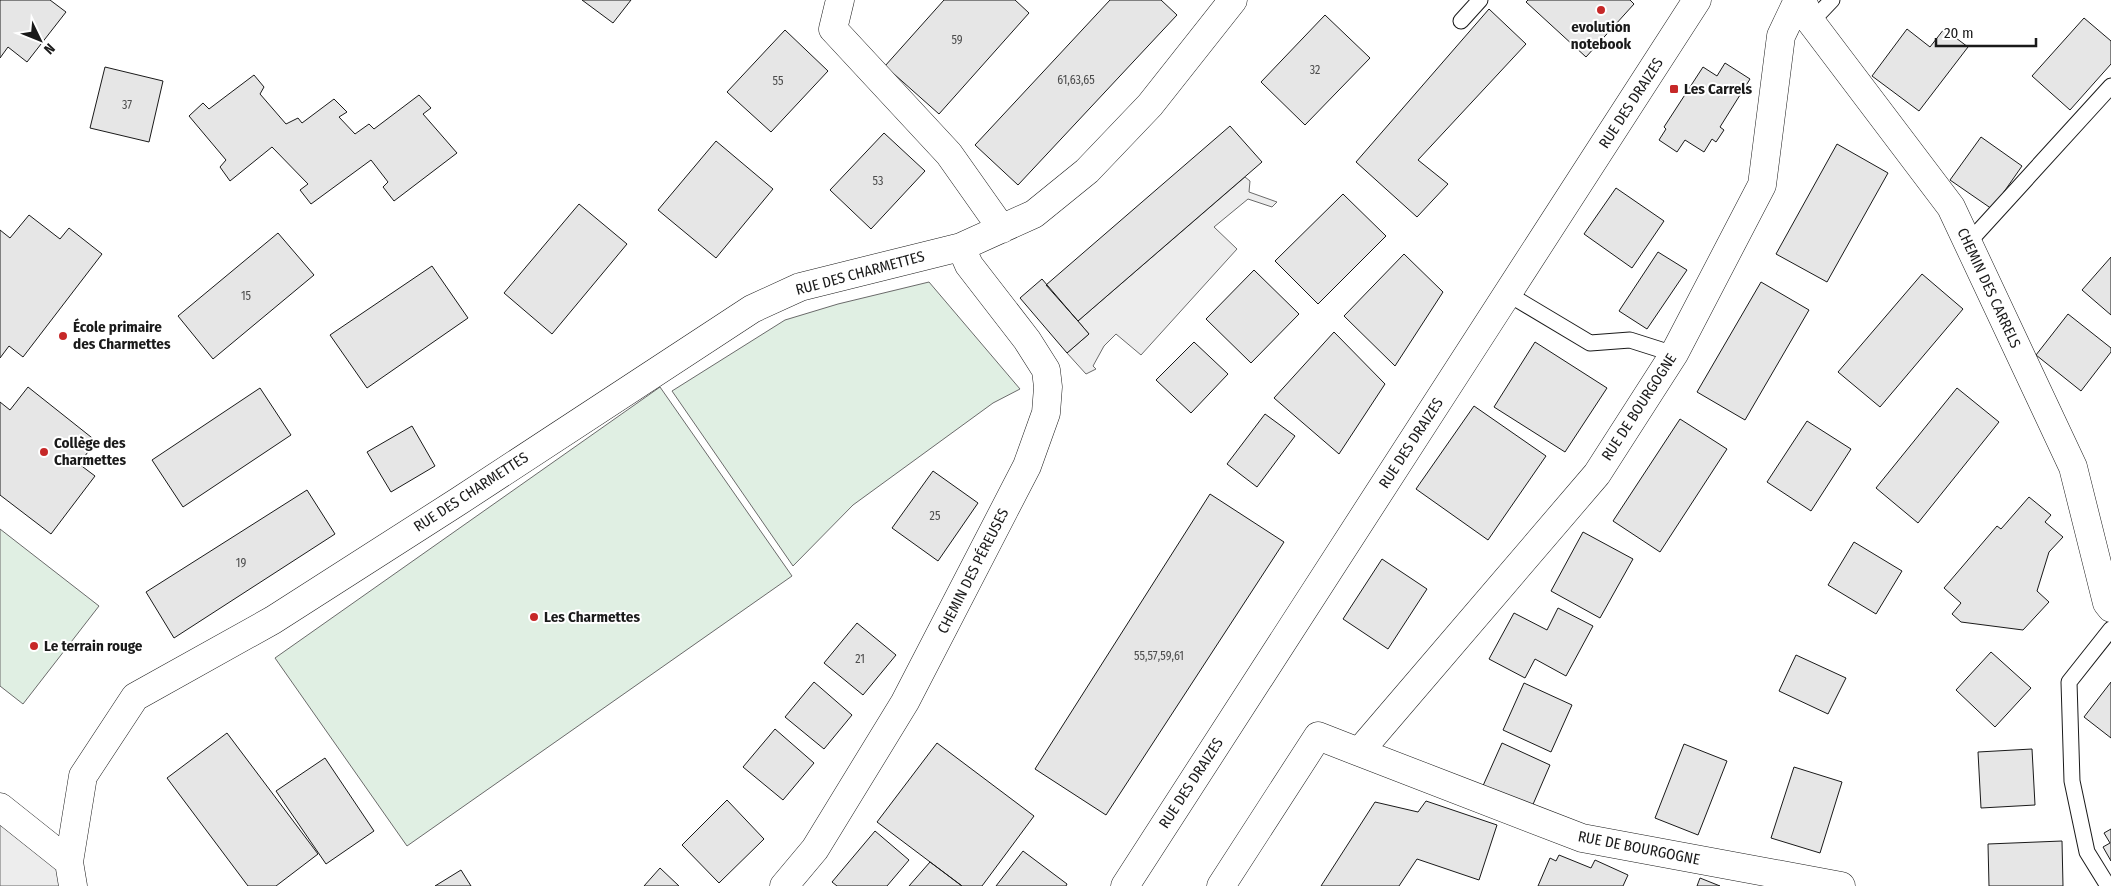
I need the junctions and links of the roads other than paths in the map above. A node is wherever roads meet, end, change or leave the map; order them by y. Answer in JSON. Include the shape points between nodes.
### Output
{"nodes":[{"id":1,"x":840,"y":0,"type":"edge"},
{"id":2,"x":1233,"y":0,"type":"edge"},
{"id":3,"x":1480,"y":0,"type":"edge"},
{"id":4,"x":1697,"y":0,"type":"edge"},
{"id":5,"x":1832,"y":0,"type":"edge"},
{"id":6,"x":1804,"y":7,"type":"edge"},
{"id":7,"x":1461,"y":20,"type":"dead end"},
{"id":8,"x":2111,"y":86,"type":"edge"},
{"id":9,"x":1002,"y":228,"type":"junction"},
{"id":10,"x":1968,"y":243,"type":"junction"},
{"id":11,"x":961,"y":246,"type":"junction"},
{"id":12,"x":1508,"y":294,"type":"junction"},
{"id":13,"x":1674,"y":354,"type":"junction"},
{"id":14,"x":2111,"y":608,"type":"edge"},
{"id":15,"x":2111,"y":629,"type":"edge"},
{"id":16,"x":1359,"y":752,"type":"junction"},
{"id":17,"x":0,"y":807,"type":"edge"},
{"id":18,"x":71,"y":874,"type":"edge"},
{"id":19,"x":784,"y":886,"type":"edge"},
{"id":20,"x":1125,"y":886,"type":"edge"},
{"id":21,"x":1221,"y":886,"type":"edge"},
{"id":22,"x":1841,"y":886,"type":"edge"},
{"id":23,"x":2108,"y":886,"type":"edge"}],
"edges":[{"from":1,"to":9,"type":"street","via":[[833,29],[949,154]]},
{"from":2,"to":9,"type":"street","name":"RUE DES CHARMETTES","via":[[1150,105],[1087,171],[1034,214]]},
{"from":3,"to":7,"type":"lane"},
{"from":4,"to":12,"type":"street","name":"RUE DES DRAIZES"},
{"from":5,"to":6,"type":"lane"},
{"from":6,"to":10,"type":"street","name":"CHEMIN DES CARRELS","via":[[1951,208]]},
{"from":6,"to":13,"type":"street","name":"RUE DE BOURGOGNE","via":[[1781,36],[1762,184]]},
{"from":8,"to":10,"type":"lane"},
{"from":9,"to":11,"type":"street","name":"RUE DES CHARMETTES"},
{"from":10,"to":14,"type":"street","name":"CHEMIN DES CARRELS","via":[[2072,467],[2107,603]]},
{"from":11,"to":18,"type":"street","name":"RUE DES CHARMETTES","via":[[800,287],[752,309],[273,620],[135,697],[83,776]]},
{"from":11,"to":19,"type":"street","name":"CHEMIN DES PÉREUSES","via":[[969,265],[1046,370],[1046,413],[1027,466],[905,702],[815,849]]},
{"from":12,"to":13,"type":"lane","via":[[1590,342],[1630,340]]},
{"from":12,"to":20,"type":"street","name":"RUE DES DRAIZES"},
{"from":13,"to":16,"type":"street","name":"RUE DE BOURGOGNE","via":[[1597,474]]},
{"from":15,"to":23,"type":"lane","via":[[2068,682],[2072,781],[2087,852]]},
{"from":16,"to":21,"type":"street","name":"RUE DE BOURGOGNE","via":[[1318,736]]},
{"from":16,"to":22,"type":"street","name":"RUE DE BOURGOGNE","via":[[1582,838]]},
{"from":17,"to":18,"type":"street"}]}
